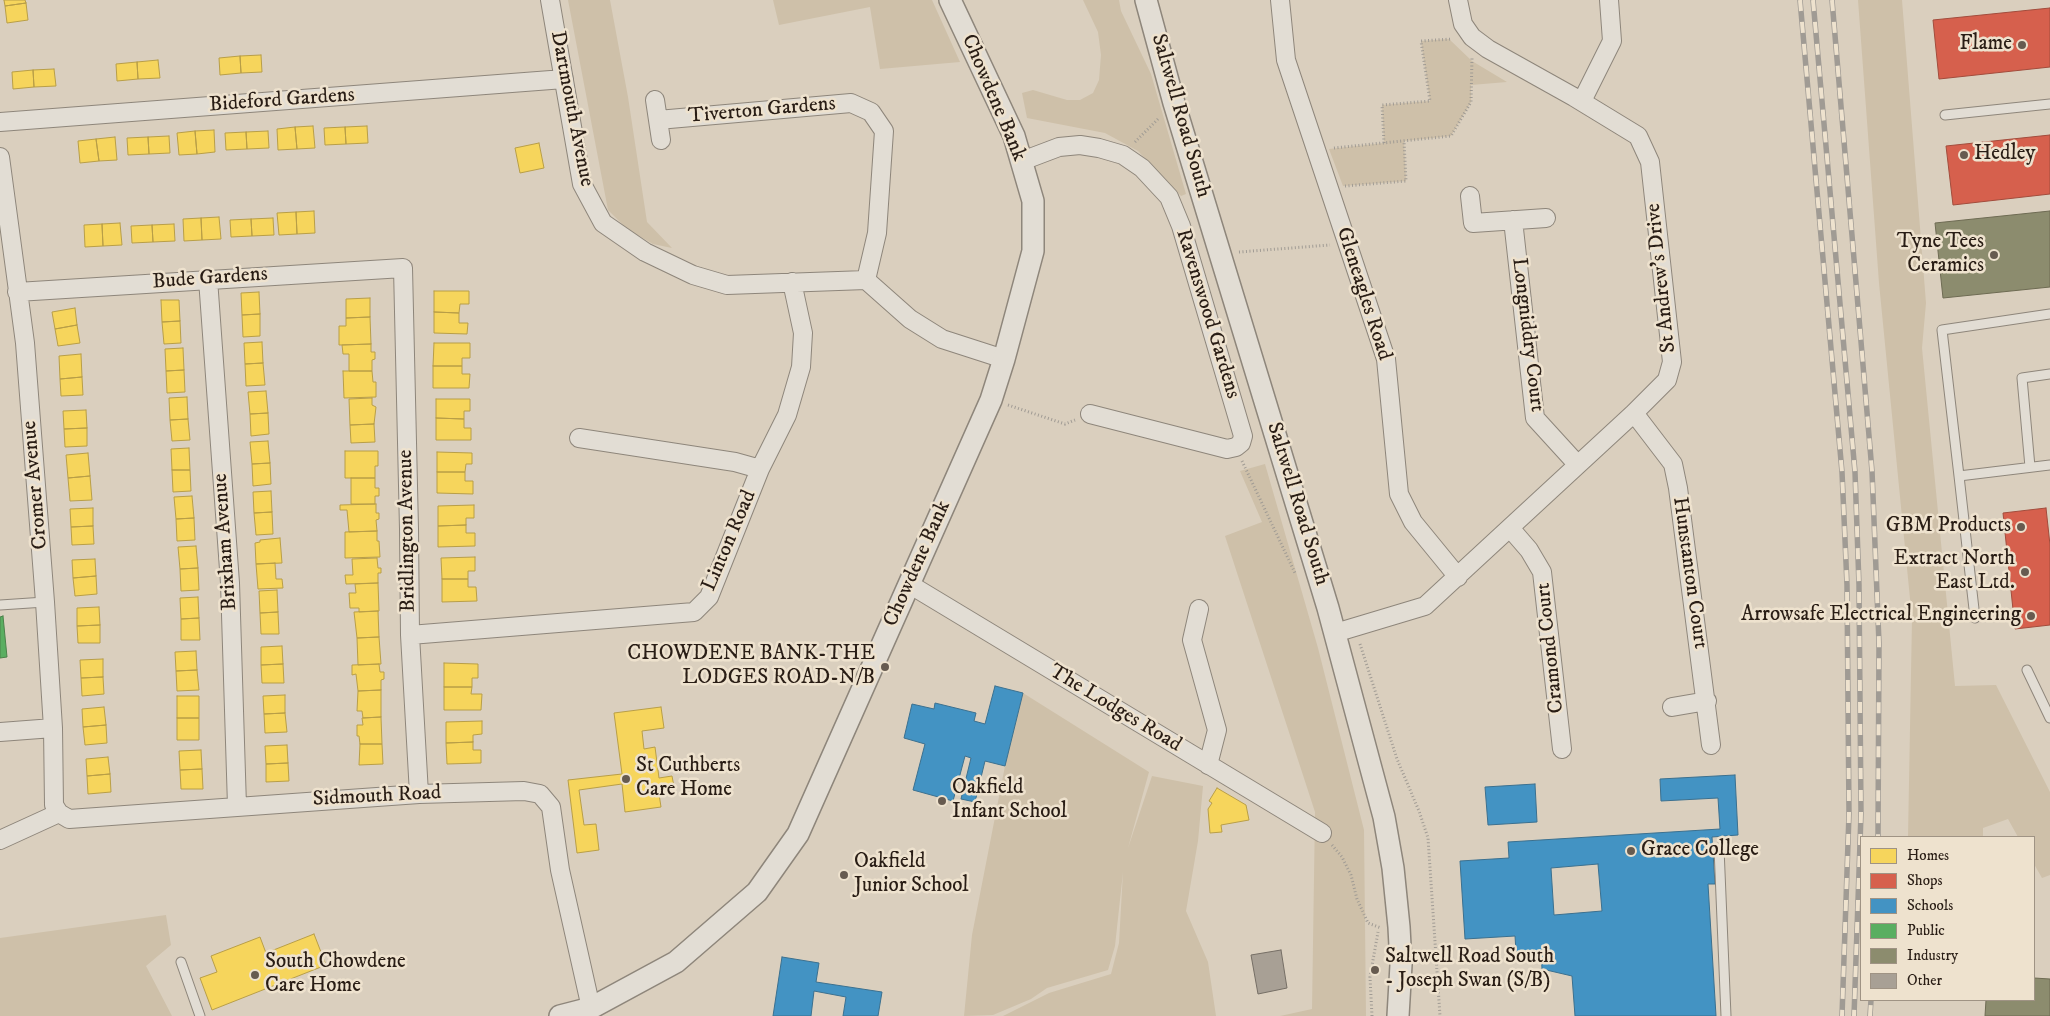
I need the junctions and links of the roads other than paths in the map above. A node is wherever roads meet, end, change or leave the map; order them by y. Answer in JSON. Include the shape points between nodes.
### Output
{"nodes":[{"id":1,"x":550,"y":0,"type":"edge"},
{"id":2,"x":950,"y":0,"type":"edge"},
{"id":3,"x":1146,"y":0,"type":"edge"},
{"id":4,"x":1280,"y":0,"type":"edge"},
{"id":5,"x":1458,"y":0,"type":"edge"},
{"id":6,"x":1609,"y":0,"type":"edge"},
{"id":7,"x":564,"y":79,"type":"junction"},
{"id":8,"x":656,"y":100,"type":"dead end"},
{"id":9,"x":1582,"y":101,"type":"junction"},
{"id":10,"x":2050,"y":104,"type":"edge"},
{"id":11,"x":1945,"y":115,"type":"dead end"},
{"id":12,"x":658,"y":120,"type":"junction"},
{"id":13,"x":0,"y":122,"type":"edge"},
{"id":14,"x":661,"y":140,"type":"dead end"},
{"id":15,"x":0,"y":157,"type":"edge"},
{"id":16,"x":1022,"y":161,"type":"junction"},
{"id":17,"x":1470,"y":196,"type":"dead end"},
{"id":18,"x":2,"y":202,"type":"edge"},
{"id":19,"x":1546,"y":218,"type":"dead end"},
{"id":20,"x":1513,"y":220,"type":"junction"},
{"id":21,"x":403,"y":268,"type":"joint"},
{"id":22,"x":208,"y":279,"type":"junction"},
{"id":23,"x":866,"y":280,"type":"junction"},
{"id":24,"x":792,"y":282,"type":"junction"},
{"id":25,"x":17,"y":292,"type":"junction"},
{"id":26,"x":2050,"y":314,"type":"edge"},
{"id":27,"x":1004,"y":359,"type":"junction"},
{"id":28,"x":2050,"y":374,"type":"edge"},
{"id":29,"x":1634,"y":413,"type":"junction"},
{"id":30,"x":1090,"y":414,"type":"road end"},
{"id":31,"x":579,"y":438,"type":"dead end"},
{"id":32,"x":1577,"y":464,"type":"junction"},
{"id":33,"x":2050,"y":465,"type":"edge"},
{"id":34,"x":2030,"y":467,"type":"junction"},
{"id":35,"x":760,"y":469,"type":"junction"},
{"id":36,"x":1959,"y":476,"type":"junction"},
{"id":37,"x":1510,"y":528,"type":"junction"},
{"id":38,"x":1458,"y":577,"type":"junction"},
{"id":39,"x":909,"y":584,"type":"junction"},
{"id":40,"x":45,"y":602,"type":"junction"},
{"id":41,"x":0,"y":605,"type":"edge"},
{"id":42,"x":1199,"y":610,"type":"dead end"},
{"id":43,"x":1975,"y":618,"type":"dead end"},
{"id":44,"x":1335,"y":633,"type":"junction"},
{"id":45,"x":410,"y":635,"type":"junction"},
{"id":46,"x":2027,"y":670,"type":"dead end"},
{"id":47,"x":1706,"y":702,"type":"junction"},
{"id":48,"x":1672,"y":708,"type":"dead end"},
{"id":49,"x":2050,"y":718,"type":"edge"},
{"id":50,"x":53,"y":728,"type":"junction"},
{"id":51,"x":0,"y":732,"type":"edge"},
{"id":52,"x":1711,"y":745,"type":"dead end"},
{"id":53,"x":1562,"y":749,"type":"dead end"},
{"id":54,"x":1208,"y":764,"type":"junction"},
{"id":55,"x":419,"y":794,"type":"junction"},
{"id":56,"x":236,"y":806,"type":"junction"},
{"id":57,"x":59,"y":813,"type":"junction"},
{"id":58,"x":1322,"y":833,"type":"road end"},
{"id":59,"x":0,"y":840,"type":"edge"},
{"id":60,"x":1719,"y":848,"type":"dead end"},
{"id":61,"x":181,"y":962,"type":"dead end"},
{"id":62,"x":591,"y":1008,"type":"junction"},
{"id":63,"x":200,"y":1016,"type":"edge"},
{"id":64,"x":560,"y":1016,"type":"edge"},
{"id":65,"x":1398,"y":1016,"type":"edge"},
{"id":66,"x":1726,"y":1016,"type":"edge"}],
"edges":[{"from":1,"to":7,"type":"street","name":"Dartmouth Avenue"},
{"from":2,"to":16,"type":"street","name":"Chowdene Bank","via":[[1014,136]]},
{"from":3,"to":44,"type":"street","name":"Saltwell Road South"},
{"from":4,"to":38,"type":"street","name":"Gleneagles Road","via":[[1286,60],[1386,359],[1399,494],[1413,522]]},
{"from":5,"to":9,"type":"street","name":"St Andrew's Drive","via":[[1463,24],[1472,37]]},
{"from":6,"to":9,"type":"street","via":[[1612,41]]},
{"from":7,"to":13,"type":"street","name":"Bideford Gardens"},
{"from":7,"to":24,"type":"street","name":"Dartmouth Avenue","via":[[582,184],[603,224],[644,252],[693,275],[727,285]]},
{"from":8,"to":12,"type":"street","name":"Tiverton Gardens"},
{"from":9,"to":29,"type":"street","name":"St Andrew's Drive","via":[[1638,136],[1650,162],[1672,362],[1667,380]]},
{"from":10,"to":11,"type":"lane"},
{"from":12,"to":14,"type":"street","name":"Tiverton Gardens"},
{"from":12,"to":23,"type":"street","name":"Tiverton Gardens","via":[[851,103],[871,112],[884,131],[877,233]]},
{"from":15,"to":18,"type":"street","name":"Cromer Avenue"},
{"from":16,"to":27,"type":"street","name":"Chowdene Bank","via":[[1033,201],[1032,251]]},
{"from":16,"to":30,"type":"street","name":"Ravenswood Gardens","via":[[1059,146],[1099,148],[1123,155],[1142,168],[1169,197],[1244,436],[1236,447],[1227,449]]},
{"from":17,"to":20,"type":"street","via":[[1472,224]]},
{"from":18,"to":25,"type":"street","name":"Cromer Avenue"},
{"from":19,"to":20,"type":"street"},
{"from":20,"to":32,"type":"street","name":"Longniddry Court","via":[[1535,418]]},
{"from":21,"to":22,"type":"street","name":"Bude Gardens"},
{"from":21,"to":45,"type":"street","name":"Bridlington Avenue"},
{"from":22,"to":25,"type":"street","name":"Bude Gardens"},
{"from":22,"to":56,"type":"street","name":"Brixham Avenue","via":[[230,584]]},
{"from":23,"to":24,"type":"street","name":"Dartmouth Avenue"},
{"from":23,"to":27,"type":"street","via":[[910,319],[942,339]]},
{"from":24,"to":35,"type":"street","name":"Linton Road","via":[[803,333],[801,367],[787,415]]},
{"from":25,"to":40,"type":"street","name":"Cromer Avenue"},
{"from":26,"to":36,"type":"lane","via":[[1942,330]]},
{"from":27,"to":39,"type":"street","name":"Chowdene Bank","via":[[991,400]]},
{"from":28,"to":34,"type":"lane","via":[[2022,378]]},
{"from":29,"to":32,"type":"street","name":"St Andrew's Drive"},
{"from":29,"to":47,"type":"street","name":"Hunstanton Court","via":[[1672,464],[1678,488]]},
{"from":31,"to":35,"type":"street","via":[[735,462]]},
{"from":32,"to":37,"type":"street","name":"St Andrew's Drive"},
{"from":33,"to":34,"type":"lane"},
{"from":34,"to":36,"type":"lane"},
{"from":35,"to":45,"type":"street","name":"Linton Road","via":[[709,596],[694,612]]},
{"from":36,"to":43,"type":"lane"},
{"from":37,"to":38,"type":"street","name":"St Andrew's Drive"},
{"from":37,"to":53,"type":"street","name":"Cramond Court","via":[[1542,572]]},
{"from":38,"to":44,"type":"street","name":"St Andrew's Drive","via":[[1426,606]]},
{"from":39,"to":54,"type":"street","name":"The Lodges Road"},
{"from":39,"to":62,"type":"street","name":"Chowdene Bank","via":[[798,834],[757,892],[676,962]]},
{"from":40,"to":41,"type":"lane"},
{"from":40,"to":50,"type":"street","name":"Cromer Avenue"},
{"from":42,"to":54,"type":"street","via":[[1192,640],[1217,730]]},
{"from":44,"to":65,"type":"street","name":"Saltwell Road South","via":[[1384,817],[1392,868],[1389,927],[1401,965]]},
{"from":45,"to":55,"type":"street","name":"Bridlington Avenue"},
{"from":46,"to":49,"type":"lane"},
{"from":47,"to":48,"type":"street"},
{"from":47,"to":52,"type":"street","name":"Hunstanton Court"},
{"from":50,"to":51,"type":"street"},
{"from":50,"to":57,"type":"street","name":"Cromer Avenue","via":[[54,805]]},
{"from":54,"to":58,"type":"street","name":"The Lodges Road"},
{"from":55,"to":56,"type":"street","name":"Sidmouth Road"},
{"from":55,"to":62,"type":"street","name":"Sidmouth Road","via":[[524,791],[540,794],[551,807],[560,870]]},
{"from":56,"to":57,"type":"street","name":"Sidmouth Road","via":[[69,819]]},
{"from":57,"to":59,"type":"street"},
{"from":60,"to":66,"type":"lane"},
{"from":61,"to":63,"type":"lane"},
{"from":62,"to":64,"type":"street","name":"Chowdene Bank"}]}
